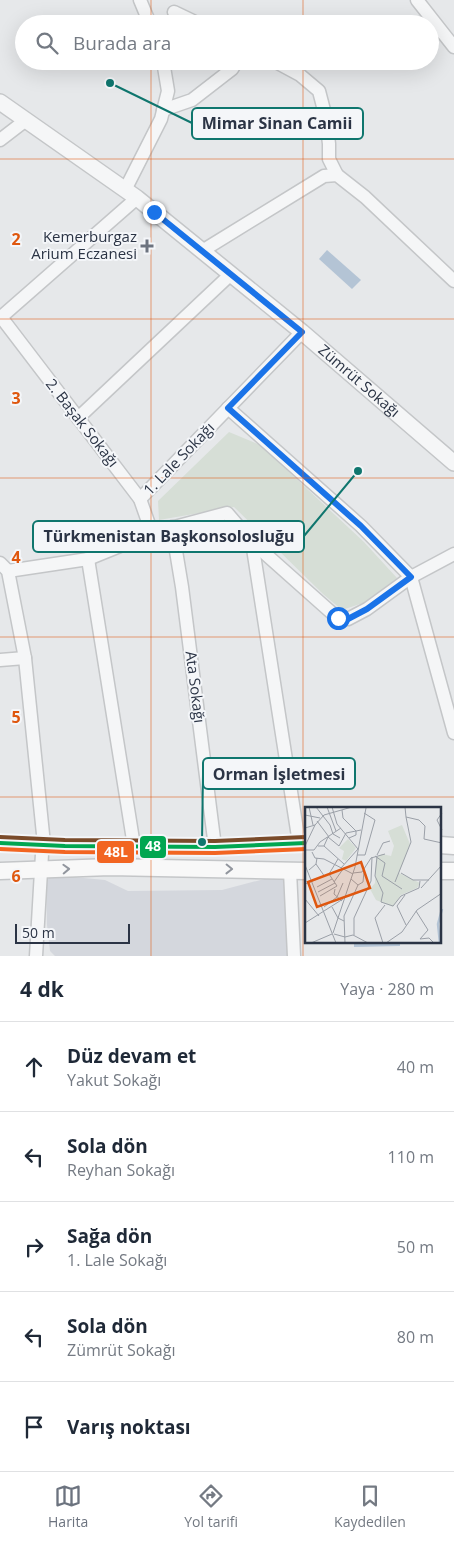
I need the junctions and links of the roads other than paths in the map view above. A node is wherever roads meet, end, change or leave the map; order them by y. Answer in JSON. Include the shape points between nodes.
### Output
{"nodes":[{"id":1,"x":140,"y":0,"type":"edge"},
{"id":2,"x":417,"y":0,"type":"edge"},
{"id":3,"x":174,"y":12,"type":"dead end"},
{"id":4,"x":146,"y":15,"type":"edge"},
{"id":5,"x":180,"y":15,"type":"edge"},
{"id":6,"x":429,"y":15,"type":"edge"},
{"id":7,"x":439,"y":28,"type":"edge"},
{"id":8,"x":454,"y":47,"type":"edge"},
{"id":9,"x":164,"y":70,"type":"edge"},
{"id":10,"x":231,"y":70,"type":"edge"},
{"id":11,"x":291,"y":70,"type":"edge"},
{"id":12,"x":0,"y":102,"type":"edge"},
{"id":13,"x":163,"y":110,"type":"junction"},
{"id":14,"x":26,"y":120,"type":"junction"},
{"id":15,"x":0,"y":140,"type":"edge"},
{"id":16,"x":337,"y":174,"type":"junction"},
{"id":17,"x":131,"y":194,"type":"junction"},
{"id":18,"x":202,"y":251,"type":"junction"},
{"id":19,"x":231,"y":274,"type":"junction"},
{"id":20,"x":454,"y":281,"type":"edge"},
{"id":21,"x":0,"y":318,"type":"edge"},
{"id":22,"x":302,"y":332,"type":"junction"},
{"id":23,"x":228,"y":408,"type":"junction"},
{"id":24,"x":78,"y":418,"type":"junction"},
{"id":25,"x":454,"y":463,"type":"edge"},
{"id":26,"x":140,"y":499,"type":"junction"},
{"id":27,"x":172,"y":527,"type":"junction"},
{"id":28,"x":152,"y":533,"type":"junction"},
{"id":29,"x":252,"y":542,"type":"junction"},
{"id":30,"x":454,"y":554,"type":"edge"},
{"id":31,"x":88,"y":559,"type":"junction"},
{"id":32,"x":4,"y":567,"type":"edge"},
{"id":33,"x":411,"y":577,"type":"junction"},
{"id":34,"x":25,"y":658,"type":"junction"},
{"id":35,"x":0,"y":660,"type":"edge"},
{"id":36,"x":454,"y":733,"type":"edge"},
{"id":37,"x":0,"y":843,"type":"edge"},
{"id":38,"x":303,"y":843,"type":"edge"},
{"id":39,"x":44,"y":844,"type":"junction"},
{"id":40,"x":134,"y":846,"type":"junction"},
{"id":41,"x":215,"y":847,"type":"junction"},
{"id":42,"x":42,"y":869,"type":"junction"},
{"id":43,"x":290,"y":870,"type":"junction"},
{"id":44,"x":0,"y":871,"type":"edge"},
{"id":45,"x":305,"y":871,"type":"edge"},
{"id":46,"x":39,"y":954,"type":"edge"},
{"id":47,"x":294,"y":956,"type":"edge"}],
"edges":[{"from":1,"to":4,"type":"street"},
{"from":2,"to":6,"type":"street"},
{"from":3,"to":5,"type":"street"},
{"from":7,"to":8,"type":"street"},
{"from":9,"to":13,"type":"street","via":[[168,91]]},
{"from":10,"to":13,"type":"street","via":[[192,100]]},
{"from":11,"to":16,"type":"street","via":[[319,91],[326,118],[329,159]]},
{"from":12,"to":14,"type":"street","name":"Zümrüt Sokağı"},
{"from":13,"to":17,"type":"street"},
{"from":14,"to":15,"type":"street"},
{"from":14,"to":17,"type":"street","name":"Zümrüt Sokağı"},
{"from":16,"to":18,"type":"street","via":[[324,176]]},
{"from":16,"to":20,"type":"street","via":[[365,196]]},
{"from":17,"to":18,"type":"street","name":"Zümrüt Sokağı"},
{"from":17,"to":21,"type":"street"},
{"from":18,"to":19,"type":"street","name":"Zümrüt Sokağı"},
{"from":19,"to":22,"type":"street","name":"Zümrüt Sokağı"},
{"from":19,"to":24,"type":"street"},
{"from":21,"to":24,"type":"street","name":"2. Başak Sokağı"},
{"from":22,"to":23,"type":"street","name":"1. Lale Sokağı"},
{"from":22,"to":25,"type":"street","name":"Zümrüt Sokağı"},
{"from":23,"to":26,"type":"street","name":"1. Lale Sokağı"},
{"from":23,"to":33,"type":"street","via":[[361,526]]},
{"from":24,"to":26,"type":"street","name":"2. Başak Sokağı"},
{"from":26,"to":28,"type":"street","name":"2. Başak Sokağı"},
{"from":27,"to":28,"type":"street"},
{"from":27,"to":29,"type":"street","via":[[228,513]]},
{"from":27,"to":41,"type":"street","name":"Ata Sokağı"},
{"from":28,"to":31,"type":"street"},
{"from":29,"to":33,"type":"street","via":[[338,618],[348,619],[367,609]]},
{"from":29,"to":38,"type":"street"},
{"from":30,"to":33,"type":"street"},
{"from":31,"to":32,"type":"street"},
{"from":31,"to":40,"type":"street"},
{"from":32,"to":34,"type":"street"},
{"from":33,"to":36,"type":"street"},
{"from":34,"to":35,"type":"street"},
{"from":34,"to":39,"type":"street"},
{"from":37,"to":39,"type":"main road"},
{"from":38,"to":41,"type":"main road"},
{"from":39,"to":40,"type":"main road"},
{"from":39,"to":42,"type":"street"},
{"from":40,"to":41,"type":"main road"},
{"from":42,"to":43,"type":"main road","one_way":true},
{"from":42,"to":44,"type":"main road"},
{"from":42,"to":46,"type":"street"},
{"from":43,"to":45,"type":"main road"},
{"from":43,"to":47,"type":"street"}]}
